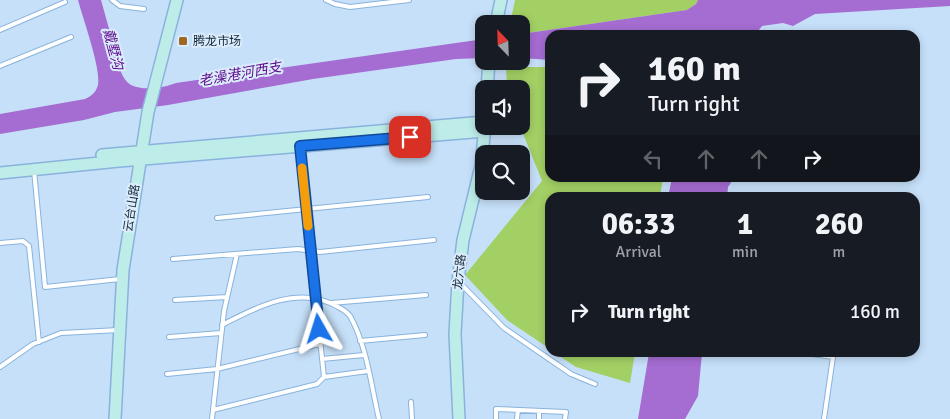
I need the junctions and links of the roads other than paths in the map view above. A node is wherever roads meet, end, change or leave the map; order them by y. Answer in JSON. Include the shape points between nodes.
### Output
{"nodes":[{"id":1,"x":112,"y":0,"type":"edge"},
{"id":2,"x":177,"y":0,"type":"edge"},
{"id":3,"x":326,"y":0,"type":"edge"},
{"id":4,"x":409,"y":0,"type":"edge"},
{"id":5,"x":500,"y":0,"type":"edge"},
{"id":6,"x":65,"y":2,"type":"dead end"},
{"id":7,"x":144,"y":9,"type":"dead end"},
{"id":8,"x":498,"y":15,"type":"edge"},
{"id":9,"x":0,"y":30,"type":"edge"},
{"id":10,"x":71,"y":37,"type":"dead end"},
{"id":11,"x":0,"y":66,"type":"edge"},
{"id":12,"x":475,"y":127,"type":"edge"},
{"id":13,"x":475,"y":127,"type":"edge"},
{"id":14,"x":483,"y":135,"type":"edge"},
{"id":15,"x":300,"y":146,"type":"junction"},
{"id":16,"x":140,"y":155,"type":"junction"},
{"id":17,"x":0,"y":166,"type":"edge"},
{"id":18,"x":34,"y":170,"type":"junction"},
{"id":19,"x":0,"y":173,"type":"edge"},
{"id":20,"x":428,"y":197,"type":"dead end"},
{"id":21,"x":306,"y":209,"type":"junction"},
{"id":22,"x":217,"y":218,"type":"dead end"},
{"id":23,"x":434,"y":240,"type":"dead end"},
{"id":24,"x":0,"y":243,"type":"edge"},
{"id":25,"x":310,"y":250,"type":"junction"},
{"id":26,"x":237,"y":254,"type":"junction"},
{"id":27,"x":173,"y":260,"type":"dead end"},
{"id":28,"x":122,"y":279,"type":"junction"},
{"id":29,"x":458,"y":281,"type":"junction"},
{"id":30,"x":426,"y":295,"type":"dead end"},
{"id":31,"x":227,"y":297,"type":"junction"},
{"id":32,"x":315,"y":298,"type":"junction"},
{"id":33,"x":175,"y":300,"type":"dead end"},
{"id":34,"x":331,"y":303,"type":"junction"},
{"id":35,"x":222,"y":325,"type":"junction"},
{"id":36,"x":119,"y":330,"type":"junction"},
{"id":37,"x":221,"y":333,"type":"junction"},
{"id":38,"x":425,"y":335,"type":"dead end"},
{"id":39,"x":170,"y":337,"type":"dead end"},
{"id":40,"x":360,"y":341,"type":"junction"},
{"id":41,"x":39,"y":342,"type":"junction"},
{"id":42,"x":320,"y":344,"type":"junction"},
{"id":43,"x":364,"y":355,"type":"junction"},
{"id":44,"x":545,"y":356,"type":"edge"},
{"id":45,"x":546,"y":357,"type":"edge"},
{"id":46,"x":833,"y":357,"type":"edge"},
{"id":47,"x":322,"y":359,"type":"junction"},
{"id":48,"x":1,"y":366,"type":"edge"},
{"id":49,"x":218,"y":369,"type":"junction"},
{"id":50,"x":368,"y":371,"type":"junction"},
{"id":51,"x":167,"y":374,"type":"dead end"},
{"id":52,"x":324,"y":377,"type":"junction"},
{"id":53,"x":595,"y":384,"type":"dead end"},
{"id":54,"x":410,"y":402,"type":"dead end"},
{"id":55,"x":213,"y":410,"type":"junction"},
{"id":56,"x":518,"y":410,"type":"junction"},
{"id":57,"x":539,"y":411,"type":"junction"},
{"id":58,"x":115,"y":419,"type":"edge"},
{"id":59,"x":212,"y":419,"type":"edge"},
{"id":60,"x":379,"y":419,"type":"edge"},
{"id":61,"x":412,"y":419,"type":"edge"},
{"id":62,"x":459,"y":419,"type":"edge"},
{"id":63,"x":496,"y":419,"type":"edge"},
{"id":64,"x":517,"y":419,"type":"edge"},
{"id":65,"x":539,"y":419,"type":"edge"},
{"id":66,"x":566,"y":419,"type":"edge"},
{"id":67,"x":824,"y":419,"type":"edge"}],
"edges":[{"from":1,"to":7,"type":"lane","via":[[120,6]]},
{"from":2,"to":16,"type":"street","name":"云台山路"},
{"from":3,"to":4,"type":"lane","via":[[350,7]]},
{"from":5,"to":8,"type":"street"},
{"from":6,"to":9,"type":"lane"},
{"from":10,"to":11,"type":"lane"},
{"from":12,"to":16,"type":"street"},
{"from":13,"to":15,"type":"street"},
{"from":14,"to":29,"type":"street","name":"龙六路","via":[[481,166],[463,240]]},
{"from":15,"to":16,"type":"street"},
{"from":15,"to":21,"type":"lane"},
{"from":16,"to":17,"type":"street"},
{"from":16,"to":18,"type":"street"},
{"from":16,"to":28,"type":"street","name":"云台山路"},
{"from":18,"to":19,"type":"street"},
{"from":18,"to":28,"type":"lane","via":[[45,287]]},
{"from":20,"to":21,"type":"lane"},
{"from":21,"to":22,"type":"lane"},
{"from":21,"to":25,"type":"lane"},
{"from":23,"to":25,"type":"lane","via":[[320,252]]},
{"from":24,"to":41,"type":"lane","via":[[23,241],[29,246]]},
{"from":25,"to":26,"type":"lane","via":[[298,248]]},
{"from":25,"to":32,"type":"lane"},
{"from":26,"to":27,"type":"lane"},
{"from":26,"to":31,"type":"lane"},
{"from":28,"to":36,"type":"street","name":"云台山路"},
{"from":29,"to":44,"type":"lane","via":[[504,328]]},
{"from":29,"to":62,"type":"street","name":"龙六路","via":[[455,334]]},
{"from":30,"to":34,"type":"lane"},
{"from":31,"to":33,"type":"lane"},
{"from":31,"to":35,"type":"lane"},
{"from":32,"to":34,"type":"lane"},
{"from":32,"to":35,"type":"lane","via":[[287,299],[257,307]]},
{"from":32,"to":42,"type":"lane"},
{"from":34,"to":40,"type":"lane","via":[[349,314]]},
{"from":35,"to":37,"type":"lane"},
{"from":36,"to":41,"type":"lane","via":[[60,333]]},
{"from":36,"to":58,"type":"street","name":"云台山路"},
{"from":37,"to":39,"type":"lane"},
{"from":37,"to":49,"type":"lane"},
{"from":38,"to":40,"type":"lane"},
{"from":40,"to":43,"type":"lane"},
{"from":41,"to":48,"type":"lane"},
{"from":42,"to":47,"type":"lane"},
{"from":42,"to":49,"type":"lane"},
{"from":43,"to":47,"type":"lane"},
{"from":43,"to":50,"type":"lane"},
{"from":45,"to":53,"type":"lane","via":[[571,374]]},
{"from":46,"to":67,"type":"lane"},
{"from":47,"to":52,"type":"lane"},
{"from":49,"to":51,"type":"lane"},
{"from":49,"to":55,"type":"lane"},
{"from":50,"to":52,"type":"lane"},
{"from":50,"to":60,"type":"lane"},
{"from":52,"to":55,"type":"lane","via":[[317,384]]},
{"from":54,"to":61,"type":"lane"},
{"from":55,"to":59,"type":"lane"},
{"from":56,"to":57,"type":"lane"},
{"from":56,"to":63,"type":"lane","via":[[496,410]]},
{"from":56,"to":64,"type":"lane"},
{"from":57,"to":65,"type":"lane"},
{"from":57,"to":66,"type":"lane","via":[[566,412]]}]}
